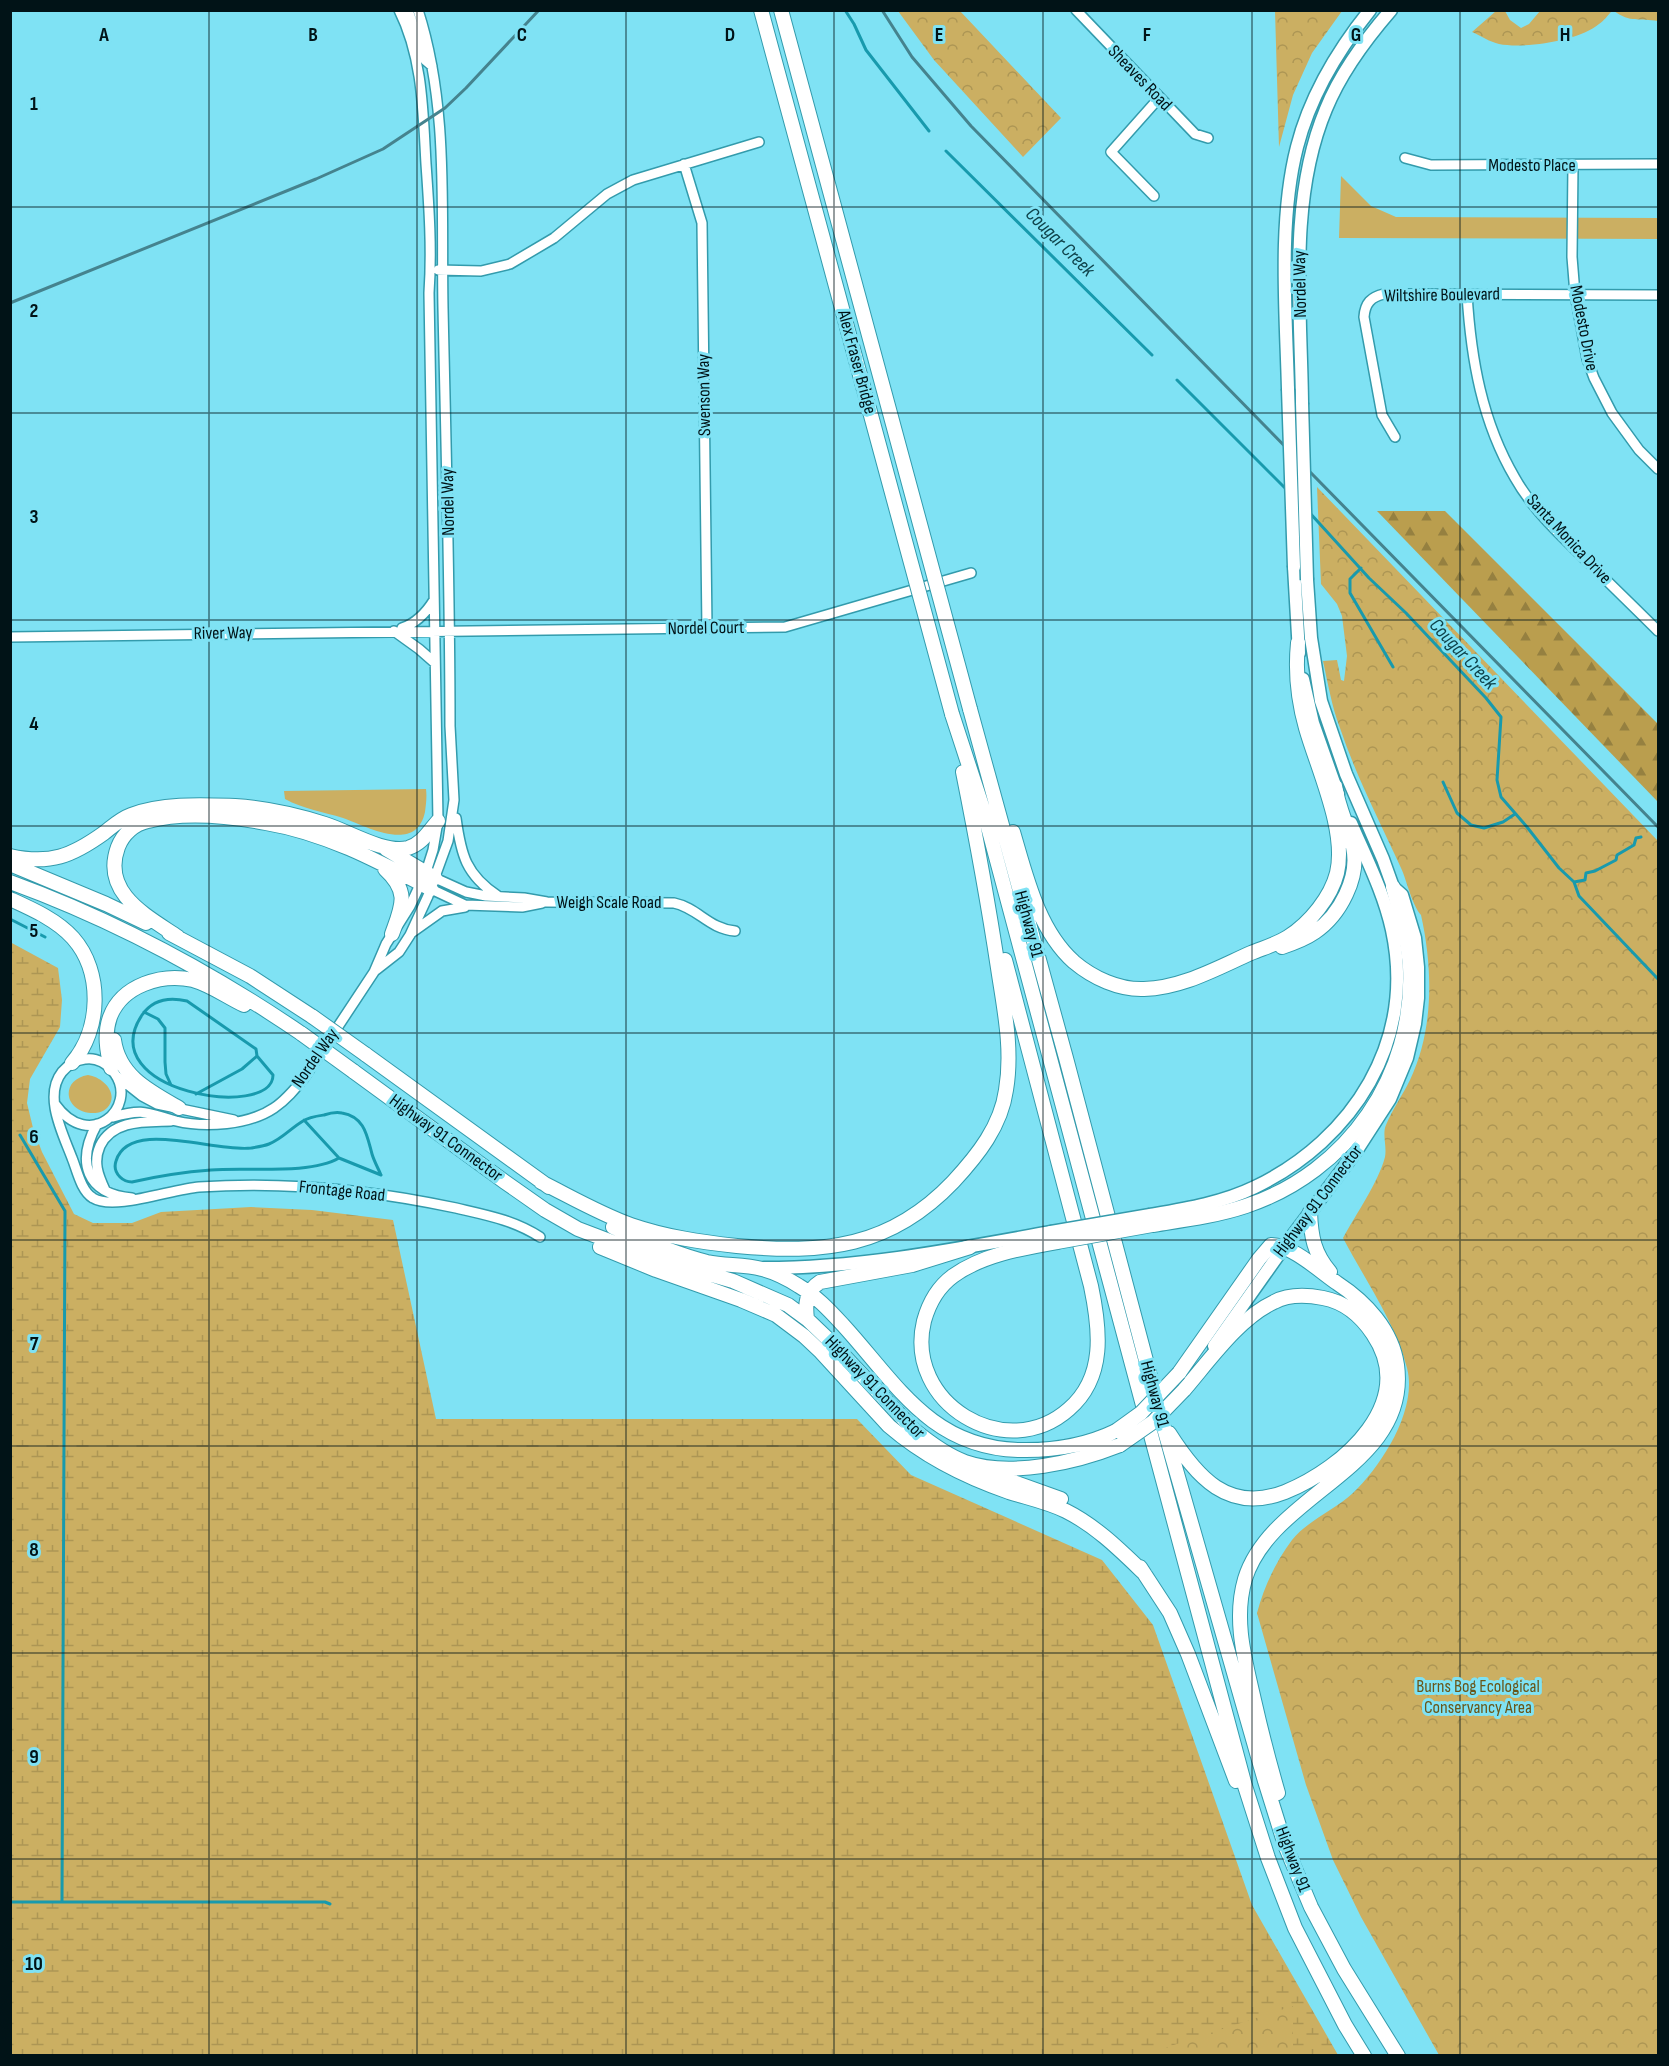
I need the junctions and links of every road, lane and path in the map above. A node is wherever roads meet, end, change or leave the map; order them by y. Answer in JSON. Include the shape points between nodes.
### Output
{"nodes":[{"id":1,"x":399,"y":10,"type":"edge"},
{"id":2,"x":408,"y":10,"type":"edge"},
{"id":3,"x":417,"y":10,"type":"edge"},
{"id":4,"x":761,"y":10,"type":"edge"},
{"id":5,"x":781,"y":10,"type":"edge"},
{"id":6,"x":1076,"y":10,"type":"edge"},
{"id":7,"x":1370,"y":10,"type":"edge"},
{"id":8,"x":1391,"y":10,"type":"edge"},
{"id":9,"x":432,"y":66,"type":"junction"},
{"id":10,"x":1160,"y":98,"type":"junction"},
{"id":11,"x":1208,"y":138,"type":"dead end"},
{"id":12,"x":759,"y":142,"type":"dead end"},
{"id":13,"x":1405,"y":158,"type":"dead end"},
{"id":14,"x":684,"y":164,"type":"junction"},
{"id":15,"x":1659,"y":164,"type":"edge"},
{"id":16,"x":1573,"y":165,"type":"junction"},
{"id":17,"x":1154,"y":196,"type":"dead end"},
{"id":18,"x":430,"y":269,"type":"junction"},
{"id":19,"x":444,"y":271,"type":"junction"},
{"id":20,"x":1467,"y":294,"type":"junction"},
{"id":21,"x":1575,"y":294,"type":"junction"},
{"id":22,"x":1659,"y":295,"type":"edge"},
{"id":23,"x":1395,"y":437,"type":"dead end"},
{"id":24,"x":1659,"y":469,"type":"edge"},
{"id":25,"x":1294,"y":567,"type":"joint"},
{"id":26,"x":971,"y":573,"type":"dead end"},
{"id":27,"x":1307,"y":580,"type":"joint"},
{"id":28,"x":435,"y":598,"type":"junction"},
{"id":29,"x":707,"y":629,"type":"junction"},
{"id":30,"x":435,"y":630,"type":"junction"},
{"id":31,"x":450,"y":630,"type":"junction"},
{"id":32,"x":394,"y":631,"type":"junction"},
{"id":33,"x":1659,"y":632,"type":"edge"},
{"id":34,"x":10,"y":637,"type":"edge"},
{"id":35,"x":1298,"y":643,"type":"junction"},
{"id":36,"x":435,"y":663,"type":"junction"},
{"id":37,"x":970,"y":709,"type":"joint"},
{"id":38,"x":952,"y":714,"type":"junction"},
{"id":39,"x":976,"y":731,"type":"junction"},
{"id":40,"x":1335,"y":786,"type":"junction"},
{"id":41,"x":454,"y":800,"type":"junction"},
{"id":42,"x":438,"y":821,"type":"junction"},
{"id":43,"x":378,"y":844,"type":"junction"},
{"id":44,"x":10,"y":856,"type":"edge"},
{"id":45,"x":374,"y":860,"type":"junction"},
{"id":46,"x":10,"y":864,"type":"edge"},
{"id":47,"x":428,"y":881,"type":"junction"},
{"id":48,"x":10,"y":882,"type":"edge"},
{"id":49,"x":1393,"y":887,"type":"junction"},
{"id":50,"x":987,"y":891,"type":"junction"},
{"id":51,"x":498,"y":896,"type":"junction"},
{"id":52,"x":10,"y":899,"type":"edge"},
{"id":53,"x":547,"y":902,"type":"junction"},
{"id":54,"x":476,"y":906,"type":"junction"},
{"id":55,"x":735,"y":931,"type":"dead end"},
{"id":56,"x":392,"y":934,"type":"junction"},
{"id":57,"x":410,"y":934,"type":"junction"},
{"id":58,"x":178,"y":937,"type":"junction"},
{"id":59,"x":1257,"y":950,"type":"junction"},
{"id":60,"x":374,"y":972,"type":"junction"},
{"id":61,"x":129,"y":993,"type":"junction"},
{"id":62,"x":302,"y":1034,"type":"junction"},
{"id":63,"x":72,"y":1063,"type":"junction"},
{"id":64,"x":114,"y":1072,"type":"junction"},
{"id":65,"x":55,"y":1104,"type":"junction"},
{"id":66,"x":177,"y":1114,"type":"junction"},
{"id":67,"x":113,"y":1117,"type":"junction"},
{"id":68,"x":97,"y":1124,"type":"junction"},
{"id":69,"x":541,"y":1182,"type":"junction"},
{"id":70,"x":105,"y":1191,"type":"junction"},
{"id":71,"x":137,"y":1198,"type":"junction"},
{"id":72,"x":1310,"y":1212,"type":"junction"},
{"id":73,"x":1151,"y":1220,"type":"junction"},
{"id":74,"x":578,"y":1229,"type":"junction"},
{"id":75,"x":540,"y":1237,"type":"dead end"},
{"id":76,"x":1054,"y":1237,"type":"junction"},
{"id":77,"x":970,"y":1247,"type":"junction"},
{"id":78,"x":1284,"y":1247,"type":"junction"},
{"id":79,"x":761,"y":1268,"type":"junction"},
{"id":80,"x":1341,"y":1285,"type":"junction"},
{"id":81,"x":809,"y":1292,"type":"junction"},
{"id":82,"x":807,"y":1319,"type":"junction"},
{"id":83,"x":1184,"y":1390,"type":"junction"},
{"id":84,"x":1162,"y":1421,"type":"junction"},
{"id":85,"x":1118,"y":1438,"type":"junction"},
{"id":86,"x":966,"y":1462,"type":"junction"},
{"id":87,"x":1144,"y":1573,"type":"junction"},
{"id":88,"x":1268,"y":1858,"type":"junction"},
{"id":89,"x":1311,"y":1907,"type":"junction"},
{"id":90,"x":1364,"y":2055,"type":"edge"},
{"id":91,"x":1398,"y":2055,"type":"edge"}],
"edges":[{"from":1,"to":18,"type":"street","name":"Nordel Way","via":[[419,74]]},
{"from":2,"to":9,"type":"street","via":[[425,60]]},
{"from":3,"to":9,"type":"street","name":"Nordel Way"},
{"from":4,"to":38,"type":"highway","name":"Alex Fraser Bridge","bridge":true},
{"from":5,"to":37,"type":"highway","name":"Alex Fraser Bridge","bridge":true},
{"from":6,"to":10,"type":"street","name":"Sheaves Road"},
{"from":7,"to":25,"type":"main road","name":"Nordel Way","bridge":true,"via":[[1340,50],[1313,101],[1297,147],[1288,195],[1288,389]]},
{"from":8,"to":27,"type":"main road","name":"Nordel Way","bridge":true,"via":[[1355,55],[1326,109],[1313,150],[1302,209],[1299,250]]},
{"from":9,"to":19,"type":"street","name":"Nordel Way","via":[[440,135]]},
{"from":10,"to":11,"type":"street","name":"Sheaves Road","via":[[1195,134]]},
{"from":10,"to":17,"type":"street","via":[[1111,152]]},
{"from":12,"to":14,"type":"street"},
{"from":13,"to":16,"type":"street","name":"Modesto Place","via":[[1431,165]]},
{"from":14,"to":19,"type":"street","via":[[633,180],[607,194],[554,238],[510,264],[481,272]]},
{"from":14,"to":29,"type":"street","name":"Swenson Way","via":[[702,224]]},
{"from":15,"to":16,"type":"street","name":"Modesto Place"},
{"from":16,"to":21,"type":"street","name":"Modesto Drive"},
{"from":18,"to":19,"type":"street"},
{"from":18,"to":28,"type":"street","name":"Nordel Way"},
{"from":19,"to":31,"type":"street","name":"Nordel Way"},
{"from":20,"to":21,"type":"street","name":"Wiltshire Boulevard"},
{"from":20,"to":23,"type":"street","name":"Wiltshire Boulevard","via":[[1384,294],[1368,302],[1364,317],[1382,415]]},
{"from":20,"to":33,"type":"street","name":"Santa Monica Drive","via":[[1477,382],[1493,430],[1516,479],[1544,518]]},
{"from":21,"to":22,"type":"street","name":"Wiltshire Boulevard"},
{"from":21,"to":24,"type":"street","name":"Modesto Drive","via":[[1594,378],[1622,428]]},
{"from":25,"to":35,"type":"main road","name":"Highway 91 Connector"},
{"from":26,"to":29,"type":"street","name":"Nordel Court","via":[[785,627]]},
{"from":27,"to":49,"type":"main road","name":"Highway 91 Connector","via":[[1321,702]]},
{"from":28,"to":30,"type":"street","name":"Nordel Way"},
{"from":28,"to":32,"type":"street","via":[[413,624]]},
{"from":29,"to":31,"type":"street","name":"Nordel Court"},
{"from":30,"to":31,"type":"street","name":"Nordel Court"},
{"from":30,"to":32,"type":"street","name":"River Way"},
{"from":30,"to":36,"type":"street","name":"Nordel Way"},
{"from":31,"to":41,"type":"street","name":"Nordel Way"},
{"from":32,"to":34,"type":"street","name":"River Way"},
{"from":32,"to":36,"type":"street"},
{"from":35,"to":40,"type":"main road","name":"Highway 91 Connector","via":[[1312,723]]},
{"from":35,"to":59,"type":"highway","via":[[1300,700],[1336,826],[1340,856],[1329,892],[1307,921],[1288,937]]},
{"from":36,"to":42,"type":"street","name":"Nordel Way"},
{"from":37,"to":39,"type":"highway","name":"Highway 91"},
{"from":38,"to":50,"type":"highway"},
{"from":38,"to":88,"type":"highway","name":"Highway 91","via":[[984,812],[1185,1567]]},
{"from":39,"to":59,"type":"highway","via":[[1035,900],[1058,945],[1074,962],[1106,982],[1143,989],[1188,980]]},
{"from":39,"to":84,"type":"highway","name":"Highway 91"},
{"from":40,"to":59,"type":"highway","via":[[1354,855],[1343,899],[1329,920],[1302,940],[1272,951]]},
{"from":40,"to":73,"type":"main road","name":"Highway 91 Connector","via":[[1378,885],[1392,930],[1396,989],[1383,1059],[1346,1116],[1320,1145],[1295,1164],[1254,1188]]},
{"from":41,"to":47,"type":"street","name":"Nordel Way","via":[[448,841]]},
{"from":41,"to":51,"type":"street","via":[[459,841],[467,866],[479,882]]},
{"from":42,"to":43,"type":"highway","via":[[420,842],[408,848]]},
{"from":42,"to":47,"type":"street","name":"Nordel Way"},
{"from":43,"to":44,"type":"highway","via":[[327,824],[282,813],[195,806],[127,817],[86,846],[55,859]]},
{"from":43,"to":47,"type":"highway"},
{"from":45,"to":47,"type":"highway"},
{"from":45,"to":56,"type":"highway","via":[[401,890],[402,907]]},
{"from":45,"to":58,"type":"highway","via":[[307,832],[246,819],[149,820],[126,833],[118,847],[115,869],[119,886],[138,910]]},
{"from":46,"to":58,"type":"highway","name":"Highway 91 Connector"},
{"from":47,"to":51,"type":"street","name":"Weigh Scale Road","via":[[475,895]]},
{"from":47,"to":54,"type":"street","name":"Weigh Scale Road","via":[[457,903]]},
{"from":47,"to":56,"type":"street","name":"Nordel Way"},
{"from":47,"to":57,"type":"street","name":"Nordel Way"},
{"from":48,"to":62,"type":"highway","name":"Highway 91 Connector","via":[[105,921],[201,969]]},
{"from":49,"to":72,"type":"main road","name":"Highway 91 Connector","via":[[1402,895],[1409,915],[1418,967],[1415,1024],[1407,1058],[1390,1099]]},
{"from":49,"to":73,"type":"highway","via":[[1410,966],[1409,1005],[1395,1063],[1369,1114],[1340,1150],[1278,1193],[1213,1215]]},
{"from":50,"to":69,"type":"highway","via":[[1006,1022],[1008,1072],[1004,1105],[986,1143],[946,1190],[919,1212],[880,1234],[851,1244],[810,1250],[770,1249],[655,1233],[603,1214]]},
{"from":50,"to":76,"type":"highway","via":[[1096,1308],[1099,1339],[1092,1377],[1065,1413],[1024,1430],[999,1430],[978,1424],[948,1403],[927,1372],[922,1328],[930,1303],[944,1284],[969,1267]]},
{"from":51,"to":53,"type":"street","name":"Weigh Scale Road"},
{"from":52,"to":63,"type":"highway","via":[[64,930],[77,944],[88,967],[93,987],[93,1020],[81,1053]]},
{"from":53,"to":54,"type":"street","name":"Weigh Scale Road","via":[[522,907]]},
{"from":53,"to":55,"type":"street","name":"Weigh Scale Road","via":[[674,903],[717,927]]},
{"from":54,"to":57,"type":"street","via":[[442,911]]},
{"from":56,"to":60,"type":"street","name":"Nordel Way"},
{"from":57,"to":60,"type":"street","name":"Nordel Way","via":[[399,952]]},
{"from":58,"to":69,"type":"highway","name":"Highway 91 Connector","bridge":true,"via":[[250,976],[313,1017]]},
{"from":60,"to":66,"type":"street","name":"Nordel Way","via":[[295,1089],[274,1108],[237,1121]]},
{"from":61,"to":62,"type":"highway","via":[[160,979],[195,981]]},
{"from":61,"to":64,"type":"highway","via":[[116,1005],[108,1024],[106,1042]]},
{"from":61,"to":66,"type":"highway","via":[[114,1026],[118,1057],[126,1071]]},
{"from":62,"to":74,"type":"highway","name":"Highway 91 Connector","bridge":true,"via":[[505,1182]]},
{"from":63,"to":64,"type":"street","via":[[88,1058],[103,1062]]},
{"from":63,"to":65,"type":"street","via":[[58,1077]]},
{"from":64,"to":66,"type":"street","name":"Nordel Way","via":[[142,1096]]},
{"from":64,"to":67,"type":"street","via":[[120,1095]]},
{"from":65,"to":68,"type":"street","via":[[74,1123]]},
{"from":65,"to":71,"type":"street","name":"Frontage Road","via":[[90,1196],[109,1203]]},
{"from":66,"to":67,"type":"street","name":"Nordel Way","via":[[132,1112]]},
{"from":66,"to":70,"type":"street","via":[[122,1126],[109,1133],[96,1161]]},
{"from":67,"to":68,"type":"street"},
{"from":68,"to":70,"type":"street","via":[[86,1164],[90,1177]]},
{"from":69,"to":79,"type":"highway","name":"Highway 91 Connector","via":[[583,1212],[657,1246],[707,1262]]},
{"from":70,"to":71,"type":"street","name":"Frontage Road"},
{"from":71,"to":75,"type":"street","name":"Frontage Road","via":[[219,1186],[352,1191],[501,1218]]},
{"from":72,"to":78,"type":"main road","name":"Highway 91 Connector"},
{"from":72,"to":80,"type":"highway","via":[[1316,1254]]},
{"from":73,"to":76,"type":"highway","bridge":true},
{"from":74,"to":82,"type":"highway","name":"Highway 91 Connector","via":[[755,1289]]},
{"from":74,"to":87,"type":"highway","via":[[595,1245],[616,1255],[776,1315],[804,1336],[905,1440],[961,1473],[1078,1517]]},
{"from":76,"to":77,"type":"main road","name":"Highway 91 Connector"},
{"from":77,"to":79,"type":"main road","name":"Highway 91 Connector","via":[[838,1264]]},
{"from":77,"to":81,"type":"highway","via":[[912,1265],[820,1282]]},
{"from":78,"to":80,"type":"highway"},
{"from":78,"to":83,"type":"main road","name":"Highway 91 Connector"},
{"from":78,"to":85,"type":"highway","bridge":true,"via":[[1271,1245],[1265,1251],[1179,1373]]},
{"from":79,"to":81,"type":"highway"},
{"from":80,"to":89,"type":"highway","via":[[1372,1313],[1388,1335],[1398,1372],[1393,1409],[1364,1453],[1268,1536],[1249,1570],[1239,1611],[1242,1647],[1259,1723]]},
{"from":81,"to":82,"type":"highway"},
{"from":81,"to":85,"type":"highway","via":[[902,1394],[940,1428],[993,1448],[1064,1448]]},
{"from":82,"to":86,"type":"highway","name":"Highway 91 Connector","via":[[914,1430],[944,1452]]},
{"from":83,"to":84,"type":"highway","via":[[1258,1312],[1274,1302],[1300,1295],[1331,1299],[1357,1314],[1379,1343],[1387,1373],[1378,1417],[1355,1446],[1317,1477],[1267,1498],[1235,1496],[1210,1484],[1191,1465]]},
{"from":83,"to":85,"type":"highway","name":"Highway 91 Connector","bridge":true,"via":[[1153,1422]]},
{"from":84,"to":89,"type":"highway","name":"Highway 91","via":[[1265,1781]]},
{"from":85,"to":86,"type":"highway","name":"Highway 91 Connector","via":[[1094,1455],[1051,1465],[999,1467]]},
{"from":86,"to":87,"type":"highway","via":[[1085,1512],[1121,1541]]},
{"from":87,"to":88,"type":"highway","via":[[1179,1631]]},
{"from":88,"to":90,"type":"highway","name":"Highway 91","via":[[1295,1928]]},
{"from":89,"to":91,"type":"highway","name":"Highway 91"}]}
